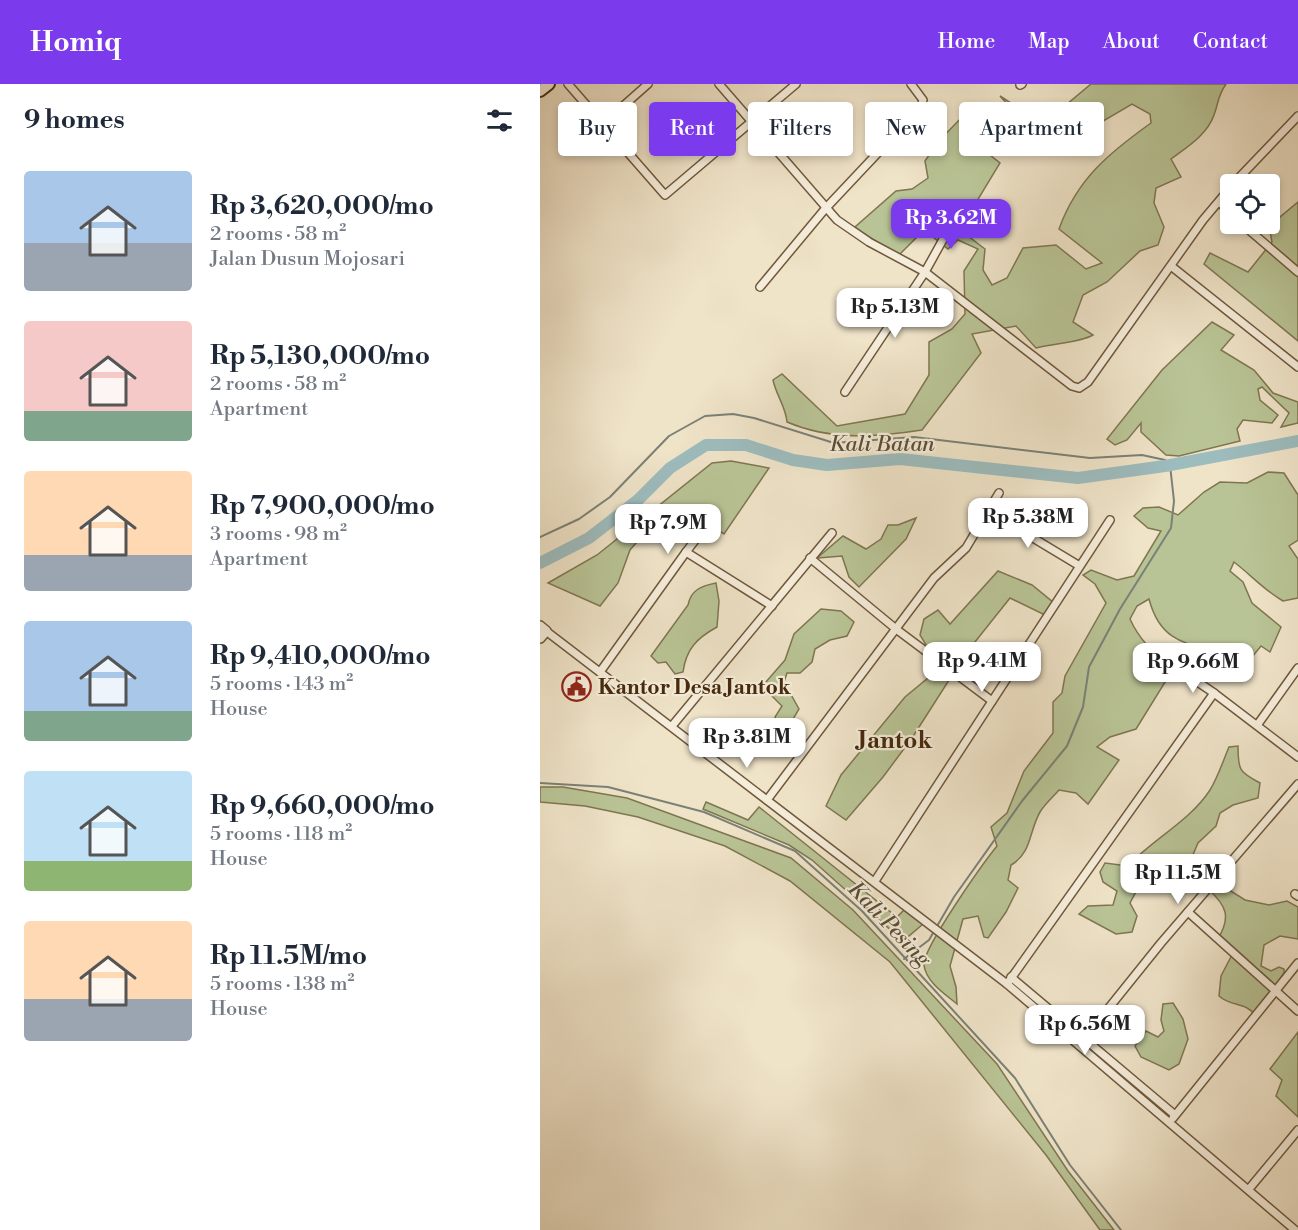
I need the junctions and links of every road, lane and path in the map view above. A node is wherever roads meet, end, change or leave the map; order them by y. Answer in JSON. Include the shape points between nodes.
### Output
{"nodes":[{"id":1,"x":549,"y":84,"type":"edge"},
{"id":2,"x":568,"y":84,"type":"edge"},
{"id":3,"x":648,"y":84,"type":"edge"},
{"id":4,"x":718,"y":84,"type":"edge"},
{"id":5,"x":796,"y":84,"type":"edge"},
{"id":6,"x":911,"y":84,"type":"edge"},
{"id":7,"x":540,"y":91,"type":"edge"},
{"id":8,"x":585,"y":102,"type":"edge"},
{"id":9,"x":628,"y":102,"type":"edge"},
{"id":10,"x":774,"y":102,"type":"edge"},
{"id":11,"x":1298,"y":116,"type":"edge"},
{"id":12,"x":748,"y":120,"type":"edge"},
{"id":13,"x":748,"y":124,"type":"edge"},
{"id":14,"x":632,"y":156,"type":"edge"},
{"id":15,"x":779,"y":156,"type":"edge"},
{"id":16,"x":1242,"y":174,"type":"edge"},
{"id":17,"x":1219,"y":201,"type":"edge"},
{"id":18,"x":825,"y":209,"type":"junction"},
{"id":19,"x":956,"y":216,"type":"dead end"},
{"id":20,"x":1254,"y":234,"type":"edge"},
{"id":21,"x":1171,"y":266,"type":"junction"},
{"id":22,"x":925,"y":272,"type":"junction"},
{"id":23,"x":1298,"y":272,"type":"edge"},
{"id":24,"x":760,"y":287,"type":"dead end"},
{"id":25,"x":1298,"y":367,"type":"edge"},
{"id":26,"x":844,"y":392,"type":"dead end"},
{"id":27,"x":999,"y":493,"type":"dead end"},
{"id":28,"x":990,"y":512,"type":"junction"},
{"id":29,"x":1110,"y":520,"type":"dead end"},
{"id":30,"x":703,"y":531,"type":"dead end"},
{"id":31,"x":832,"y":533,"type":"dead end"},
{"id":32,"x":686,"y":552,"type":"junction"},
{"id":33,"x":810,"y":558,"type":"junction"},
{"id":34,"x":1078,"y":565,"type":"junction"},
{"id":35,"x":772,"y":606,"type":"junction"},
{"id":36,"x":896,"y":629,"type":"junction"},
{"id":37,"x":542,"y":632,"type":"edge"},
{"id":38,"x":1298,"y":668,"type":"edge"},
{"id":39,"x":600,"y":672,"type":"junction"},
{"id":40,"x":1186,"y":674,"type":"dead end"},
{"id":41,"x":1289,"y":680,"type":"junction"},
{"id":42,"x":1298,"y":686,"type":"edge"},
{"id":43,"x":1214,"y":693,"type":"junction"},
{"id":44,"x":992,"y":701,"type":"junction"},
{"id":45,"x":1258,"y":723,"type":"junction"},
{"id":46,"x":672,"y":726,"type":"junction"},
{"id":47,"x":1298,"y":757,"type":"edge"},
{"id":48,"x":1298,"y":784,"type":"edge"},
{"id":49,"x":767,"y":800,"type":"junction"},
{"id":50,"x":875,"y":881,"type":"junction"},
{"id":51,"x":1188,"y":912,"type":"junction"},
{"id":52,"x":1298,"y":963,"type":"edge"},
{"id":53,"x":1009,"y":980,"type":"junction"},
{"id":54,"x":1275,"y":991,"type":"junction"},
{"id":55,"x":1298,"y":1011,"type":"edge"},
{"id":56,"x":1082,"y":1042,"type":"junction"},
{"id":57,"x":1175,"y":1115,"type":"junction"},
{"id":58,"x":1170,"y":1122,"type":"junction"},
{"id":59,"x":1298,"y":1130,"type":"edge"},
{"id":60,"x":1249,"y":1189,"type":"junction"},
{"id":61,"x":1295,"y":1230,"type":"edge"}],
"edges":[{"from":1,"to":7,"type":"main road"},
{"from":2,"to":8,"type":"street"},
{"from":3,"to":9,"type":"street"},
{"from":4,"to":12,"type":"street"},
{"from":5,"to":10,"type":"street"},
{"from":6,"to":18,"type":"street","via":[[923,100],[921,107]]},
{"from":11,"to":16,"type":"street"},
{"from":13,"to":14,"type":"street","via":[[665,195]]},
{"from":15,"to":18,"type":"street"},
{"from":17,"to":21,"type":"street"},
{"from":18,"to":22,"type":"street","via":[[851,231]]},
{"from":18,"to":24,"type":"street"},
{"from":19,"to":22,"type":"street"},
{"from":20,"to":23,"type":"street"},
{"from":21,"to":22,"type":"street","via":[[1088,382],[1079,388]]},
{"from":21,"to":25,"type":"street"},
{"from":22,"to":26,"type":"street"},
{"from":27,"to":28,"type":"street"},
{"from":28,"to":34,"type":"street"},
{"from":28,"to":36,"type":"street","via":[[966,548],[934,578]]},
{"from":29,"to":34,"type":"street"},
{"from":30,"to":32,"type":"street"},
{"from":31,"to":33,"type":"street"},
{"from":32,"to":35,"type":"street"},
{"from":32,"to":39,"type":"street"},
{"from":33,"to":35,"type":"street"},
{"from":33,"to":36,"type":"street"},
{"from":34,"to":44,"type":"street"},
{"from":35,"to":46,"type":"street"},
{"from":36,"to":44,"type":"street"},
{"from":36,"to":49,"type":"street"},
{"from":37,"to":39,"type":"street"},
{"from":38,"to":41,"type":"street"},
{"from":39,"to":46,"type":"street"},
{"from":40,"to":43,"type":"street"},
{"from":41,"to":42,"type":"street"},
{"from":41,"to":45,"type":"street"},
{"from":43,"to":45,"type":"street"},
{"from":43,"to":53,"type":"street"},
{"from":44,"to":50,"type":"street"},
{"from":45,"to":47,"type":"street"},
{"from":46,"to":49,"type":"street"},
{"from":48,"to":51,"type":"street"},
{"from":49,"to":50,"type":"street"},
{"from":50,"to":53,"type":"street"},
{"from":51,"to":54,"type":"street"},
{"from":51,"to":56,"type":"street"},
{"from":52,"to":54,"type":"street"},
{"from":53,"to":56,"type":"street"},
{"from":54,"to":55,"type":"street"},
{"from":54,"to":57,"type":"street"},
{"from":56,"to":57,"type":"street"},
{"from":56,"to":58,"type":"street"},
{"from":57,"to":58,"type":"street"},
{"from":58,"to":60,"type":"street"},
{"from":59,"to":60,"type":"street"},
{"from":60,"to":61,"type":"street"}]}
